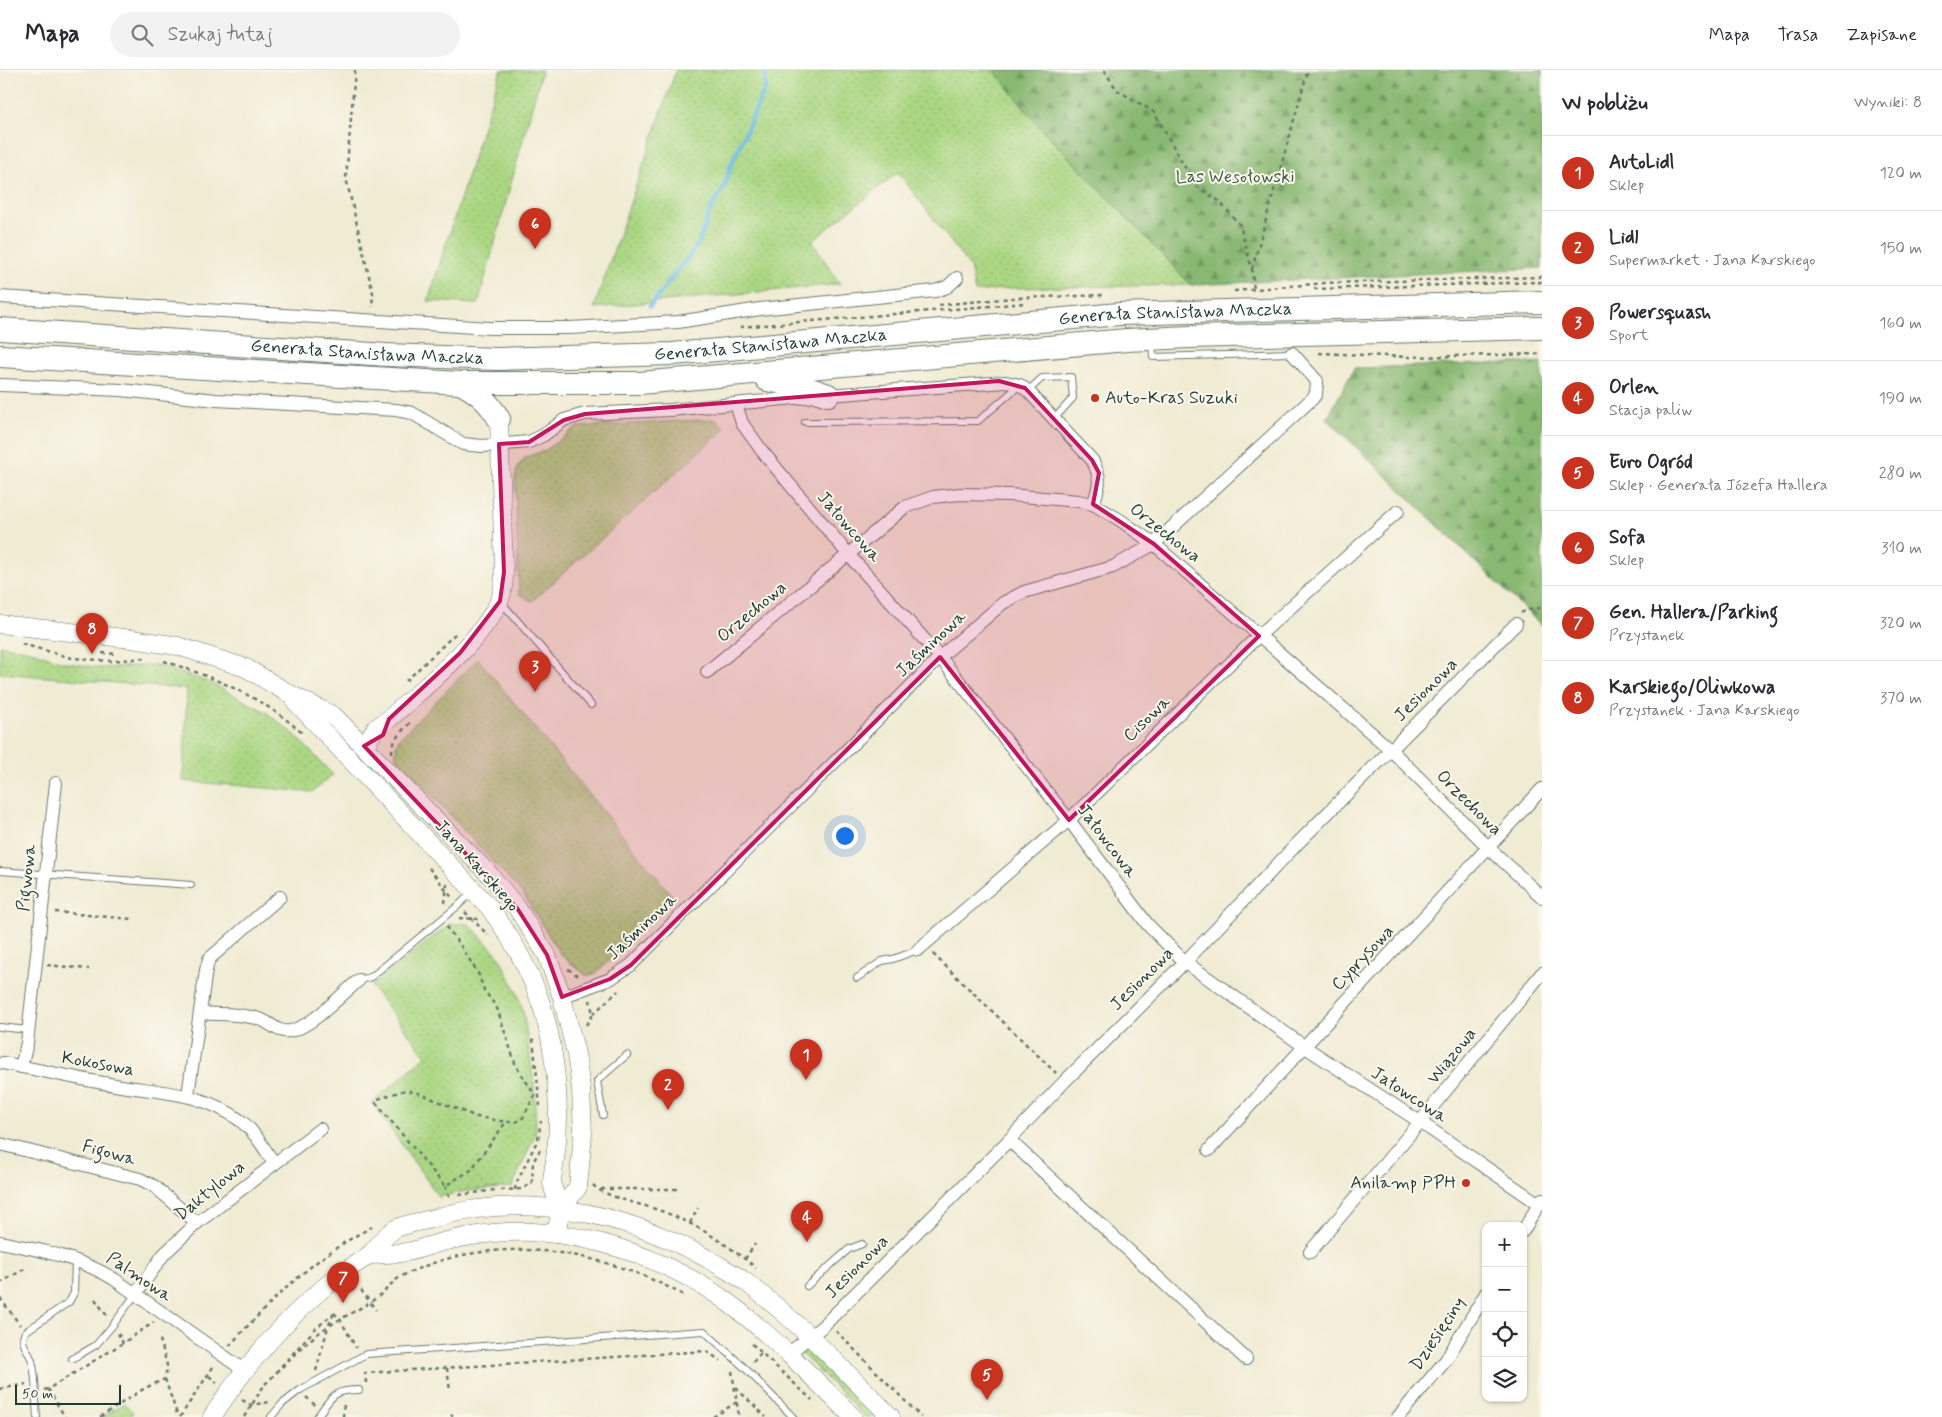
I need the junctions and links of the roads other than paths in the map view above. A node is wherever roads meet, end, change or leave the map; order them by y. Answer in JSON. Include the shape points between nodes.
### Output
{"nodes":[{"id":1,"x":957,"y":278,"type":"dead end"},
{"id":2,"x":1542,"y":294,"type":"edge"},
{"id":3,"x":0,"y":297,"type":"edge"},
{"id":4,"x":1502,"y":302,"type":"junction"},
{"id":5,"x":1542,"y":302,"type":"edge"},
{"id":6,"x":1542,"y":328,"type":"edge"},
{"id":7,"x":0,"y":329,"type":"edge"},
{"id":8,"x":1503,"y":329,"type":"junction"},
{"id":9,"x":1542,"y":336,"type":"edge"},
{"id":10,"x":1152,"y":339,"type":"junction"},
{"id":11,"x":1292,"y":353,"type":"joint"},
{"id":12,"x":0,"y":356,"type":"edge"},
{"id":13,"x":744,"y":375,"type":"junction"},
{"id":14,"x":460,"y":383,"type":"junction"},
{"id":15,"x":534,"y":384,"type":"junction"},
{"id":16,"x":0,"y":385,"type":"edge"},
{"id":17,"x":1024,"y":388,"type":"junction"},
{"id":18,"x":828,"y":395,"type":"junction"},
{"id":19,"x":736,"y":404,"type":"junction"},
{"id":20,"x":498,"y":419,"type":"junction"},
{"id":21,"x":1054,"y":419,"type":"junction"},
{"id":22,"x":805,"y":422,"type":"dead end"},
{"id":23,"x":499,"y":444,"type":"junction"},
{"id":24,"x":1093,"y":504,"type":"junction"},
{"id":25,"x":1398,"y":511,"type":"dead end"},
{"id":26,"x":1154,"y":544,"type":"junction"},
{"id":27,"x":848,"y":554,"type":"junction"},
{"id":28,"x":500,"y":601,"type":"junction"},
{"id":29,"x":0,"y":624,"type":"edge"},
{"id":30,"x":1516,"y":624,"type":"road end"},
{"id":31,"x":1259,"y":636,"type":"junction"},
{"id":32,"x":940,"y":657,"type":"junction"},
{"id":33,"x":707,"y":672,"type":"dead end"},
{"id":34,"x":288,"y":693,"type":"junction"},
{"id":35,"x":591,"y":705,"type":"dead end"},
{"id":36,"x":364,"y":746,"type":"junction"},
{"id":37,"x":1391,"y":750,"type":"junction"},
{"id":38,"x":349,"y":759,"type":"junction"},
{"id":39,"x":56,"y":783,"type":"dead end"},
{"id":40,"x":1542,"y":789,"type":"edge"},
{"id":41,"x":1069,"y":820,"type":"junction"},
{"id":42,"x":1488,"y":847,"type":"junction"},
{"id":43,"x":0,"y":871,"type":"edge"},
{"id":44,"x":45,"y":874,"type":"junction"},
{"id":45,"x":191,"y":885,"type":"dead end"},
{"id":46,"x":474,"y":890,"type":"junction"},
{"id":47,"x":280,"y":897,"type":"dead end"},
{"id":48,"x":1542,"y":897,"type":"edge"},
{"id":49,"x":920,"y":947,"type":"joint"},
{"id":50,"x":1185,"y":962,"type":"junction"},
{"id":51,"x":1542,"y":972,"type":"edge"},
{"id":52,"x":857,"y":978,"type":"dead end"},
{"id":53,"x":359,"y":980,"type":"joint"},
{"id":54,"x":562,"y":997,"type":"junction"},
{"id":55,"x":200,"y":1013,"type":"junction"},
{"id":56,"x":0,"y":1027,"type":"edge"},
{"id":57,"x":28,"y":1030,"type":"junction"},
{"id":58,"x":1305,"y":1047,"type":"junction"},
{"id":59,"x":576,"y":1054,"type":"junction"},
{"id":60,"x":627,"y":1055,"type":"dead end"},
{"id":61,"x":554,"y":1056,"type":"junction"},
{"id":62,"x":1,"y":1064,"type":"edge"},
{"id":63,"x":21,"y":1067,"type":"junction"},
{"id":64,"x":188,"y":1095,"type":"junction"},
{"id":65,"x":604,"y":1115,"type":"dead end"},
{"id":66,"x":1420,"y":1122,"type":"junction"},
{"id":67,"x":320,"y":1129,"type":"dead end"},
{"id":68,"x":1009,"y":1140,"type":"junction"},
{"id":69,"x":0,"y":1144,"type":"edge"},
{"id":70,"x":1209,"y":1150,"type":"dead end"},
{"id":71,"x":274,"y":1162,"type":"junction"},
{"id":72,"x":1541,"y":1201,"type":"edge"},
{"id":73,"x":561,"y":1208,"type":"junction"},
{"id":74,"x":197,"y":1223,"type":"junction"},
{"id":75,"x":1527,"y":1224,"type":"edge"},
{"id":76,"x":635,"y":1226,"type":"junction"},
{"id":77,"x":556,"y":1234,"type":"junction"},
{"id":78,"x":0,"y":1242,"type":"edge"},
{"id":79,"x":862,"y":1244,"type":"dead end"},
{"id":80,"x":628,"y":1251,"type":"junction"},
{"id":81,"x":1310,"y":1252,"type":"dead end"},
{"id":82,"x":369,"y":1255,"type":"junction"},
{"id":83,"x":75,"y":1260,"type":"junction"},
{"id":84,"x":807,"y":1286,"type":"dead end"},
{"id":85,"x":135,"y":1295,"type":"junction"},
{"id":86,"x":1482,"y":1300,"type":"edge"},
{"id":87,"x":810,"y":1338,"type":"junction"},
{"id":88,"x":788,"y":1354,"type":"junction"},
{"id":89,"x":72,"y":1359,"type":"dead end"},
{"id":90,"x":1246,"y":1359,"type":"dead end"},
{"id":91,"x":245,"y":1371,"type":"junction"},
{"id":92,"x":359,"y":1390,"type":"road end"},
{"id":93,"x":37,"y":1417,"type":"edge"},
{"id":94,"x":212,"y":1417,"type":"edge"},
{"id":95,"x":271,"y":1417,"type":"edge"},
{"id":96,"x":316,"y":1417,"type":"edge"},
{"id":97,"x":793,"y":1417,"type":"edge"},
{"id":98,"x":853,"y":1417,"type":"edge"},
{"id":99,"x":891,"y":1417,"type":"edge"},
{"id":100,"x":1398,"y":1417,"type":"edge"}],
"edges":[{"from":1,"to":3,"type":"street","via":[[947,287],[934,291],[760,309],[678,322],[490,328]]},
{"from":2,"to":4,"type":"highway"},
{"from":4,"to":5,"type":"highway","name":"Generała Stanisława Maczka"},
{"from":4,"to":7,"type":"highway","name":"Generała Stanisława Maczka","via":[[1119,314],[672,354],[497,359],[387,355]]},
{"from":6,"to":8,"type":"highway","name":"Generała Stanisława Maczka"},
{"from":8,"to":9,"type":"highway"},
{"from":8,"to":10,"type":"highway","name":"Generała Stanisława Maczka"},
{"from":10,"to":11,"type":"lane","via":[[1153,357]]},
{"from":10,"to":13,"type":"highway","name":"Generała Stanisława Maczka"},
{"from":11,"to":26,"type":"street","name":"Jaśminowa","via":[[1317,382],[1316,394]]},
{"from":12,"to":14,"type":"highway","name":"Generała Stanisława Maczka"},
{"from":13,"to":15,"type":"highway","name":"Generała Stanisława Maczka","via":[[640,383]]},
{"from":13,"to":18,"type":"highway"},
{"from":14,"to":15,"type":"highway","name":"Generała Stanisława Maczka"},
{"from":14,"to":20,"type":"highway","via":[[490,403]]},
{"from":15,"to":20,"type":"highway","via":[[519,392]]},
{"from":16,"to":23,"type":"street","via":[[121,390],[216,400],[396,410],[412,413],[462,444]]},
{"from":17,"to":18,"type":"street","via":[[999,381]]},
{"from":17,"to":21,"type":"street"},
{"from":17,"to":21,"type":"lane","via":[[1042,378],[1071,376],[1072,398]]},
{"from":17,"to":22,"type":"lane","via":[[978,421]]},
{"from":18,"to":19,"type":"street"},
{"from":19,"to":23,"type":"street","via":[[579,415],[564,420],[529,442]]},
{"from":19,"to":27,"type":"street","name":"Jałowcowa","via":[[742,422],[762,451]]},
{"from":20,"to":23,"type":"street"},
{"from":21,"to":24,"type":"street","via":[[1092,460],[1099,473]]},
{"from":23,"to":28,"type":"street","via":[[504,572]]},
{"from":24,"to":26,"type":"street","name":"Orzechowa"},
{"from":24,"to":27,"type":"street","name":"Orzechowa","via":[[1009,495],[933,496],[905,507]]},
{"from":25,"to":31,"type":"street","name":"Cisowa"},
{"from":26,"to":31,"type":"street","name":"Orzechowa"},
{"from":26,"to":32,"type":"street","name":"Jaśminowa","via":[[1113,567],[1015,596]]},
{"from":27,"to":32,"type":"street","name":"Jałowcowa"},
{"from":27,"to":33,"type":"street","name":"Orzechowa"},
{"from":28,"to":35,"type":"lane"},
{"from":28,"to":36,"type":"street","via":[[488,621],[460,653],[389,720],[376,728]]},
{"from":29,"to":34,"type":"street","name":"Jana Karskiego","via":[[178,646],[246,668]]},
{"from":30,"to":37,"type":"street","name":"Jesionowa"},
{"from":31,"to":37,"type":"street","name":"Orzechowa"},
{"from":31,"to":41,"type":"street","name":"Cisowa"},
{"from":32,"to":41,"type":"street","name":"Jałowcowa"},
{"from":32,"to":54,"type":"street","name":"Jaśminowa","via":[[631,965],[610,979]]},
{"from":34,"to":36,"type":"street","name":"Jana Karskiego","via":[[334,716]]},
{"from":34,"to":38,"type":"street","name":"Jana Karskiego"},
{"from":36,"to":38,"type":"street"},
{"from":36,"to":54,"type":"street","name":"Jana Karskiego","via":[[491,876],[517,908],[547,955]]},
{"from":37,"to":42,"type":"street","name":"Orzechowa"},
{"from":37,"to":50,"type":"street","name":"Jesionowa"},
{"from":38,"to":46,"type":"street","name":"Jana Karskiego"},
{"from":39,"to":44,"type":"street","name":"Pigwowa"},
{"from":40,"to":42,"type":"street","name":"Cyprysowa"},
{"from":41,"to":49,"type":"street","name":"Cisowa"},
{"from":41,"to":50,"type":"street","name":"Jałowcowa","via":[[1148,926]]},
{"from":42,"to":48,"type":"street","name":"Orzechowa"},
{"from":42,"to":58,"type":"street","name":"Cyprysowa"},
{"from":43,"to":44,"type":"lane"},
{"from":44,"to":45,"type":"lane"},
{"from":44,"to":57,"type":"street","name":"Pigwowa"},
{"from":46,"to":53,"type":"lane","via":[[371,977]]},
{"from":46,"to":61,"type":"street","name":"Jana Karskiego","via":[[503,926],[533,978],[549,1026]]},
{"from":47,"to":55,"type":"street","via":[[209,959]]},
{"from":49,"to":52,"type":"lane","via":[[882,961]]},
{"from":50,"to":58,"type":"street","name":"Jałowcowa"},
{"from":50,"to":68,"type":"street","name":"Jesionowa"},
{"from":51,"to":66,"type":"street","name":"Wiązowa"},
{"from":53,"to":55,"type":"street","via":[[311,1021],[289,1031],[254,1018]]},
{"from":54,"to":59,"type":"street","name":"Jana Karskiego"},
{"from":55,"to":64,"type":"street"},
{"from":56,"to":57,"type":"lane"},
{"from":57,"to":63,"type":"street","name":"Pigwowa"},
{"from":58,"to":66,"type":"street","name":"Jałowcowa"},
{"from":58,"to":70,"type":"street","name":"Cyprysowa"},
{"from":59,"to":61,"type":"street"},
{"from":59,"to":73,"type":"street","name":"Jana Karskiego","via":[[581,1088],[582,1143],[578,1187]]},
{"from":60,"to":65,"type":"lane","via":[[597,1082]]},
{"from":61,"to":73,"type":"street","name":"Jana Karskiego","via":[[558,1137],[552,1184]]},
{"from":62,"to":63,"type":"street","name":"Kokosowa"},
{"from":63,"to":64,"type":"street","name":"Kokosowa","via":[[115,1086]]},
{"from":64,"to":71,"type":"street","name":"Kokosowa","via":[[241,1121]]},
{"from":66,"to":72,"type":"street","name":"Jałowcowa"},
{"from":66,"to":81,"type":"street","name":"Wiązowa"},
{"from":67,"to":71,"type":"street","name":"Daktylowa"},
{"from":68,"to":87,"type":"street","name":"Jesionowa"},
{"from":68,"to":90,"type":"street"},
{"from":69,"to":74,"type":"street","name":"Figowa","via":[[140,1179],[154,1186]]},
{"from":71,"to":74,"type":"street","name":"Daktylowa"},
{"from":72,"to":75,"type":"street"},
{"from":73,"to":76,"type":"street"},
{"from":73,"to":77,"type":"street","name":"Jana Karskiego"},
{"from":73,"to":82,"type":"street","via":[[515,1206],[446,1214],[394,1230]]},
{"from":74,"to":85,"type":"street","name":"Daktylowa","via":[[164,1254]]},
{"from":76,"to":80,"type":"street"},
{"from":76,"to":87,"type":"street","via":[[693,1251],[746,1282]]},
{"from":77,"to":80,"type":"street"},
{"from":77,"to":82,"type":"street","via":[[480,1235],[406,1252]]},
{"from":78,"to":83,"type":"street","name":"Palmowa"},
{"from":79,"to":84,"type":"lane","via":[[849,1249]]},
{"from":80,"to":88,"type":"street","via":[[711,1291]]},
{"from":82,"to":91,"type":"street","via":[[326,1286],[283,1327]]},
{"from":83,"to":85,"type":"street","name":"Palmowa","via":[[93,1266]]},
{"from":83,"to":93,"type":"lane","via":[[74,1293],[69,1302],[25,1332],[23,1343],[32,1360]]},
{"from":85,"to":89,"type":"lane","via":[[96,1345]]},
{"from":85,"to":91,"type":"street","name":"Palmowa"},
{"from":86,"to":100,"type":"street","name":"Dziesięciny","via":[[1446,1360]]},
{"from":87,"to":88,"type":"street","name":"Jesionowa"},
{"from":87,"to":99,"type":"street"},
{"from":88,"to":98,"type":"street"},
{"from":91,"to":94,"type":"street"},
{"from":92,"to":96,"type":"lane","via":[[344,1390],[333,1395]]},
{"from":95,"to":97,"type":"lane","via":[[300,1390],[366,1354],[704,1331],[746,1368]]}]}
